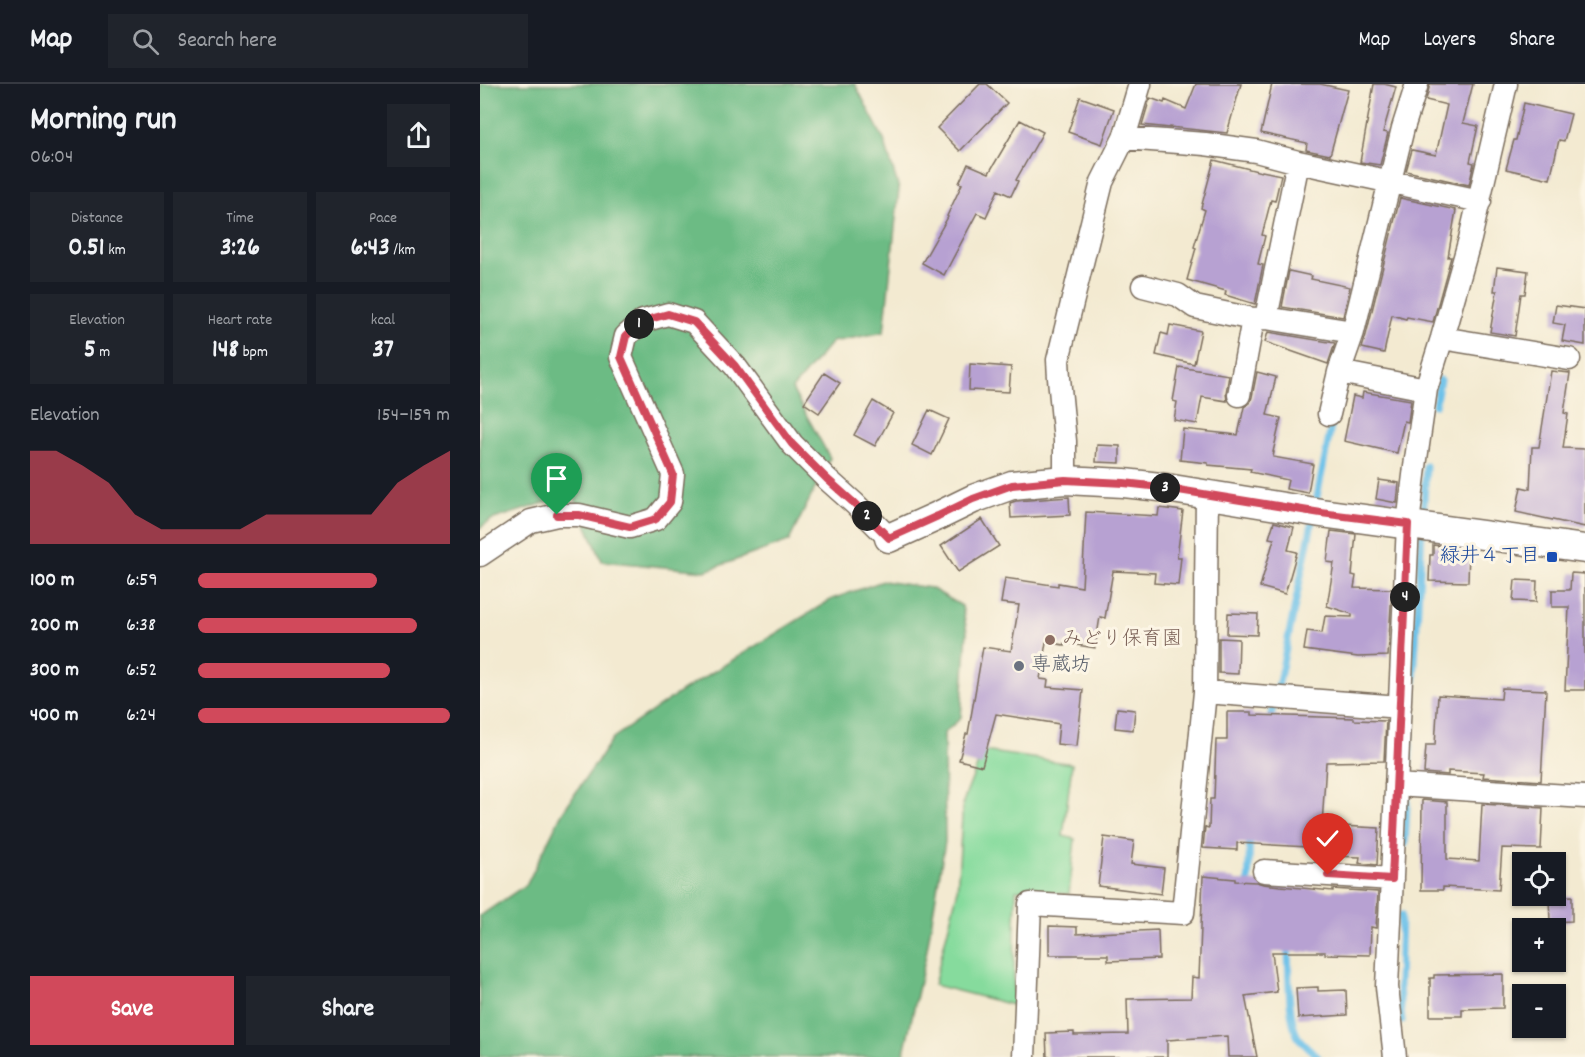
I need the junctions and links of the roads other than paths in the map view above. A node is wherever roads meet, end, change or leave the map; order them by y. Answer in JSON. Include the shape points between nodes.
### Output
{"nodes":[{"id":1,"x":1140,"y":84,"type":"edge"},
{"id":2,"x":1417,"y":84,"type":"edge"},
{"id":3,"x":1506,"y":84,"type":"edge"},
{"id":4,"x":1124,"y":138,"type":"junction"},
{"id":5,"x":1298,"y":162,"type":"junction"},
{"id":6,"x":1390,"y":182,"type":"junction"},
{"id":7,"x":1480,"y":201,"type":"junction"},
{"id":8,"x":1143,"y":286,"type":"dead end"},
{"id":9,"x":1260,"y":318,"type":"junction"},
{"id":10,"x":1353,"y":332,"type":"junction"},
{"id":11,"x":1442,"y":338,"type":"junction"},
{"id":12,"x":1569,"y":359,"type":"dead end"},
{"id":13,"x":1340,"y":372,"type":"junction"},
{"id":14,"x":1426,"y":389,"type":"junction"},
{"id":15,"x":1239,"y":395,"type":"dead end"},
{"id":16,"x":1329,"y":414,"type":"dead end"},
{"id":17,"x":1065,"y":480,"type":"junction"},
{"id":18,"x":1207,"y":494,"type":"junction"},
{"id":19,"x":1408,"y":524,"type":"junction"},
{"id":20,"x":889,"y":538,"type":"joint"},
{"id":21,"x":1585,"y":549,"type":"edge"},
{"id":22,"x":480,"y":555,"type":"edge"},
{"id":23,"x":1205,"y":692,"type":"junction"},
{"id":24,"x":1400,"y":707,"type":"junction"},
{"id":25,"x":1396,"y":785,"type":"junction"},
{"id":26,"x":1585,"y":797,"type":"edge"},
{"id":27,"x":1264,"y":871,"type":"dead end"},
{"id":28,"x":1392,"y":879,"type":"junction"},
{"id":29,"x":1024,"y":1057,"type":"edge"},
{"id":30,"x":1395,"y":1057,"type":"edge"}],
"edges":[{"from":1,"to":4,"type":"street"},
{"from":2,"to":6,"type":"street"},
{"from":3,"to":7,"type":"street"},
{"from":4,"to":5,"type":"street","via":[[1256,151]]},
{"from":4,"to":17,"type":"street","via":[[1102,183],[1058,360]]},
{"from":5,"to":6,"type":"street"},
{"from":5,"to":9,"type":"street"},
{"from":6,"to":7,"type":"street"},
{"from":6,"to":10,"type":"street"},
{"from":7,"to":11,"type":"street"},
{"from":8,"to":9,"type":"street","via":[[1178,295],[1196,307]]},
{"from":9,"to":10,"type":"street"},
{"from":9,"to":15,"type":"street"},
{"from":10,"to":13,"type":"street"},
{"from":11,"to":12,"type":"street"},
{"from":11,"to":14,"type":"street"},
{"from":13,"to":14,"type":"street"},
{"from":13,"to":16,"type":"street"},
{"from":14,"to":19,"type":"street"},
{"from":17,"to":18,"type":"street"},
{"from":17,"to":20,"type":"street","via":[[1012,485]]},
{"from":18,"to":19,"type":"street"},
{"from":18,"to":23,"type":"street"},
{"from":19,"to":21,"type":"street"},
{"from":19,"to":24,"type":"street"},
{"from":20,"to":22,"type":"street","via":[[792,444],[735,366],[694,322],[668,314],[643,321],[626,336],[621,357],[673,474],[670,502],[656,519],[630,527],[579,515],[531,521]]},
{"from":23,"to":24,"type":"street"},
{"from":23,"to":29,"type":"street","via":[[1183,913],[1030,904]]},
{"from":24,"to":25,"type":"street"},
{"from":25,"to":26,"type":"street"},
{"from":25,"to":28,"type":"street"},
{"from":27,"to":28,"type":"street"},
{"from":28,"to":30,"type":"street","via":[[1387,987]]}]}
